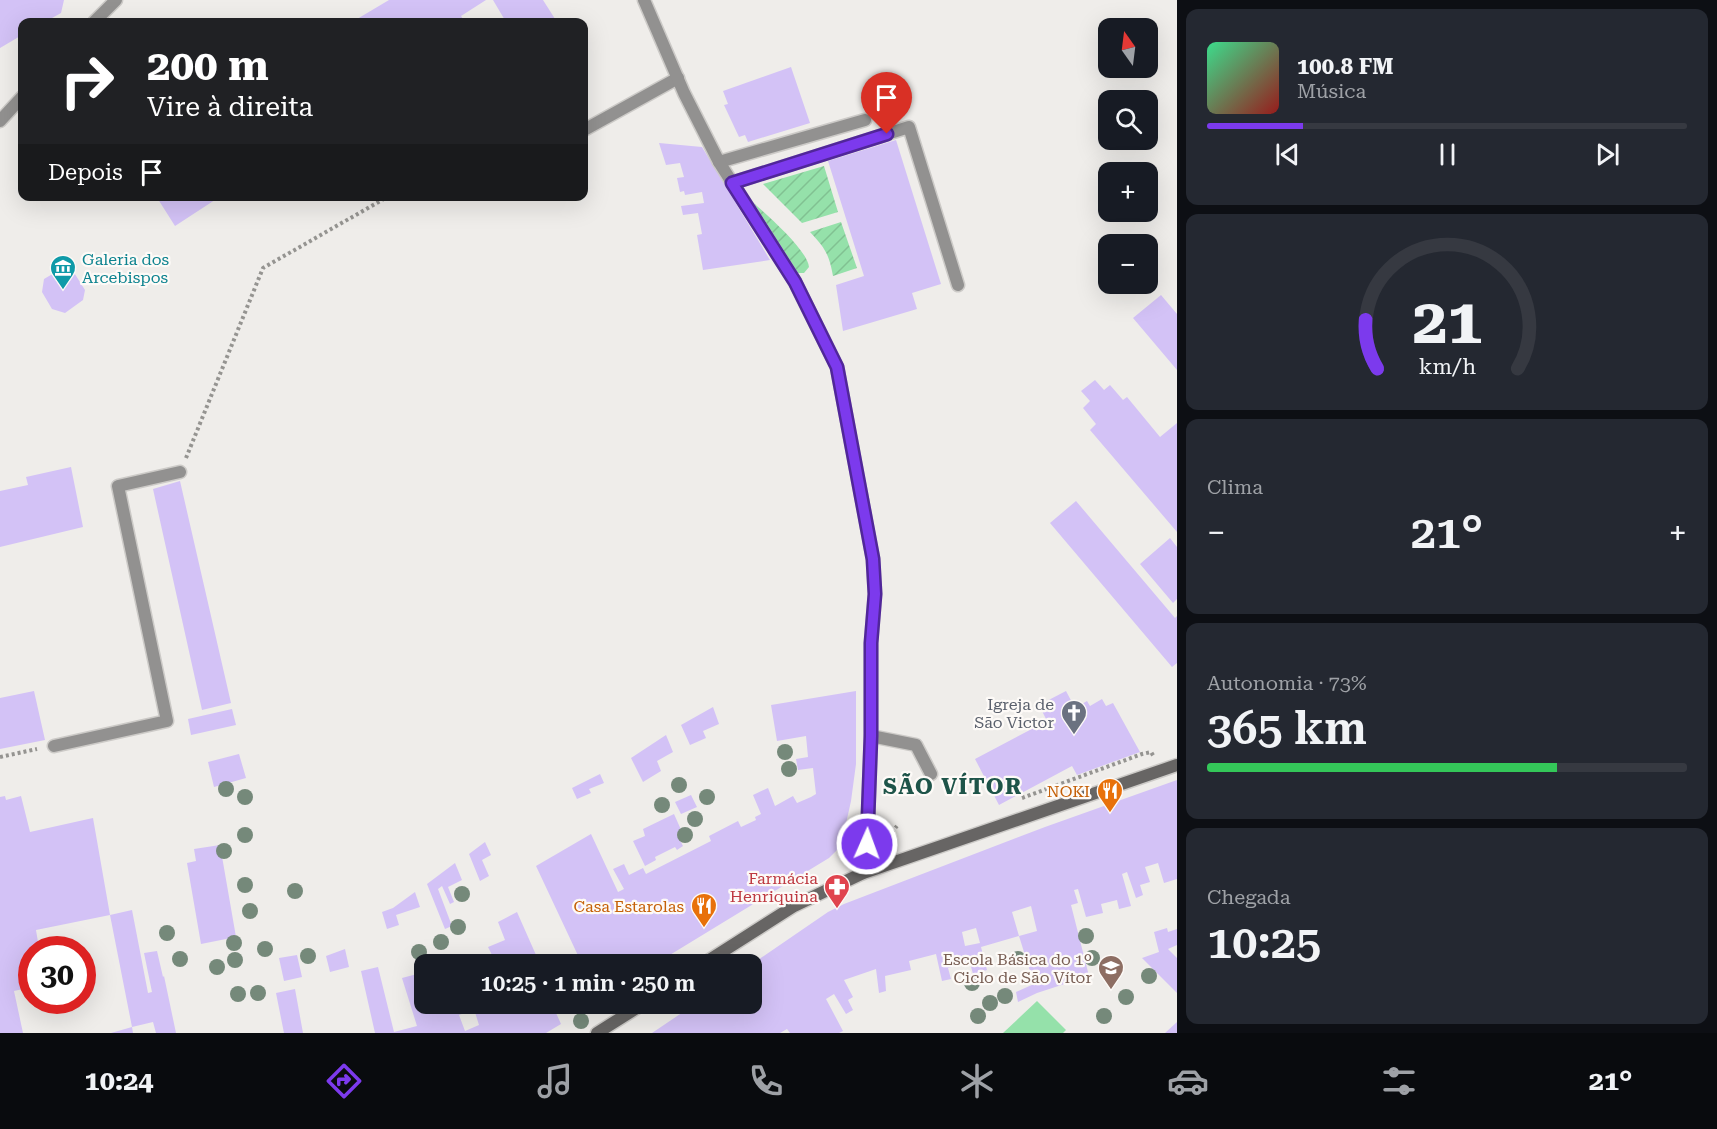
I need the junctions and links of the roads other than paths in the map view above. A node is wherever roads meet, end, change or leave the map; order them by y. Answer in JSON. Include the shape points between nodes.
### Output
{"nodes":[{"id":1,"x":116,"y":0,"type":"edge"},
{"id":2,"x":644,"y":0,"type":"edge"},
{"id":3,"x":98,"y":18,"type":"edge"},
{"id":4,"x":678,"y":78,"type":"junction"},
{"id":5,"x":18,"y":101,"type":"edge"},
{"id":6,"x":865,"y":120,"type":"dead end"},
{"id":7,"x":0,"y":121,"type":"edge"},
{"id":8,"x":588,"y":128,"type":"edge"},
{"id":9,"x":720,"y":162,"type":"junction"},
{"id":10,"x":732,"y":183,"type":"junction"},
{"id":11,"x":958,"y":285,"type":"dead end"},
{"id":12,"x":180,"y":472,"type":"road end"},
{"id":13,"x":871,"y":736,"type":"junction"},
{"id":14,"x":54,"y":746,"type":"road end"},
{"id":15,"x":1177,"y":765,"type":"edge"},
{"id":16,"x":931,"y":774,"type":"dead end"},
{"id":17,"x":863,"y":873,"type":"junction"},
{"id":18,"x":719,"y":954,"type":"edge"},
{"id":19,"x":627,"y":1014,"type":"edge"},
{"id":20,"x":597,"y":1033,"type":"edge"}],
"edges":[{"from":1,"to":3,"type":"street"},
{"from":2,"to":4,"type":"street"},
{"from":4,"to":8,"type":"street"},
{"from":4,"to":9,"type":"street"},
{"from":5,"to":7,"type":"street"},
{"from":6,"to":9,"type":"street"},
{"from":9,"to":10,"type":"street"},
{"from":10,"to":11,"type":"street","via":[[909,127]]},
{"from":10,"to":13,"type":"street","via":[[795,282],[837,367],[873,559]]},
{"from":12,"to":14,"type":"street","via":[[118,486],[168,720]]},
{"from":13,"to":16,"type":"street","via":[[916,745]]},
{"from":13,"to":17,"type":"street"},
{"from":15,"to":17,"type":"main road"},
{"from":17,"to":18,"type":"main road","via":[[794,906]]},
{"from":19,"to":20,"type":"main road"}]}
